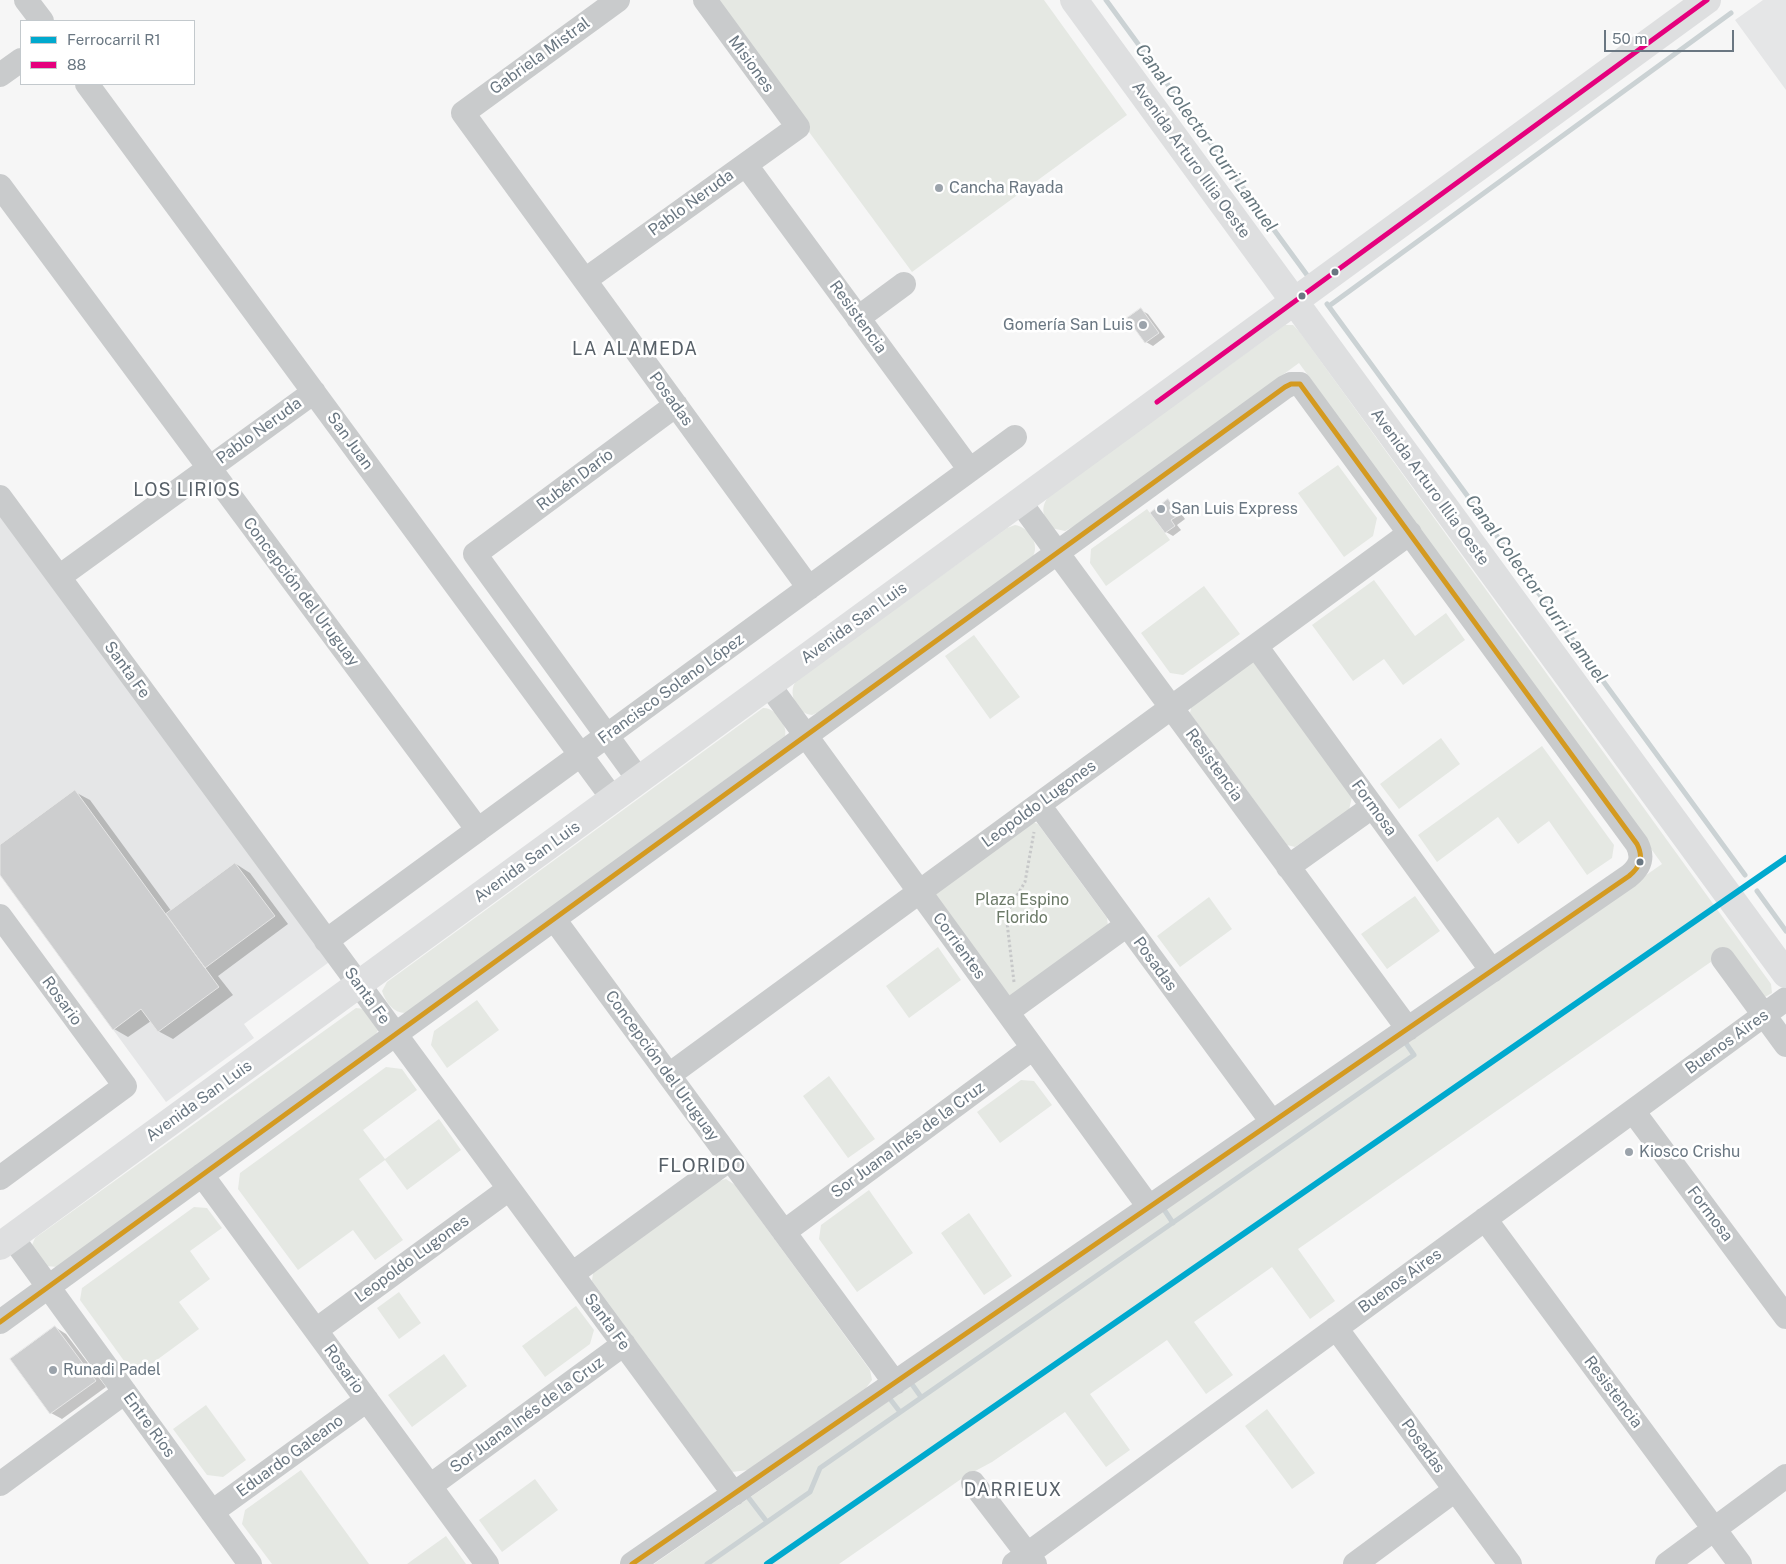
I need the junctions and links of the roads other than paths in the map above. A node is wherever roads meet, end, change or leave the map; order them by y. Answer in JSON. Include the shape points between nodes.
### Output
{"nodes":[{"id":1,"x":26,"y":0,"type":"edge"},
{"id":2,"x":618,"y":0,"type":"edge"},
{"id":3,"x":705,"y":0,"type":"edge"},
{"id":4,"x":1074,"y":0,"type":"edge"},
{"id":5,"x":1707,"y":0,"type":"edge"},
{"id":6,"x":41,"y":20,"type":"edge"},
{"id":7,"x":20,"y":61,"type":"edge"},
{"id":8,"x":0,"y":75,"type":"edge"},
{"id":9,"x":89,"y":85,"type":"edge"},
{"id":10,"x":463,"y":113,"type":"joint"},
{"id":11,"x":798,"y":127,"type":"joint"},
{"id":12,"x":746,"y":165,"type":"junction"},
{"id":13,"x":0,"y":186,"type":"edge"},
{"id":14,"x":585,"y":280,"type":"junction"},
{"id":15,"x":904,"y":284,"type":"dead end"},
{"id":16,"x":1295,"y":302,"type":"junction"},
{"id":17,"x":858,"y":318,"type":"junction"},
{"id":18,"x":314,"y":392,"type":"junction"},
{"id":19,"x":676,"y":405,"type":"junction"},
{"id":20,"x":1015,"y":437,"type":"dead end"},
{"id":21,"x":209,"y":468,"type":"junction"},
{"id":22,"x":970,"y":470,"type":"junction"},
{"id":23,"x":0,"y":498,"type":"edge"},
{"id":24,"x":1020,"y":502,"type":"junction"},
{"id":25,"x":1410,"y":533,"type":"junction"},
{"id":26,"x":1057,"y":553,"type":"junction"},
{"id":27,"x":58,"y":577,"type":"junction"},
{"id":28,"x":809,"y":588,"type":"junction"},
{"id":29,"x":1256,"y":646,"type":"junction"},
{"id":30,"x":769,"y":685,"type":"junction"},
{"id":31,"x":1171,"y":708,"type":"junction"},
{"id":32,"x":607,"y":735,"type":"junction"},
{"id":33,"x":805,"y":736,"type":"junction"},
{"id":34,"x":580,"y":755,"type":"junction"},
{"id":35,"x":639,"y":780,"type":"junction"},
{"id":36,"x":613,"y":799,"type":"junction"},
{"id":37,"x":1372,"y":807,"type":"junction"},
{"id":38,"x":1036,"y":819,"type":"junction"},
{"id":39,"x":478,"y":830,"type":"junction"},
{"id":40,"x":1288,"y":867,"type":"junction"},
{"id":41,"x":919,"y":892,"type":"junction"},
{"id":42,"x":554,"y":919,"type":"junction"},
{"id":43,"x":1127,"y":925,"type":"junction"},
{"id":44,"x":4,"y":931,"type":"edge"},
{"id":45,"x":326,"y":941,"type":"junction"},
{"id":46,"x":1723,"y":959,"type":"dead end"},
{"id":47,"x":1492,"y":970,"type":"junction"},
{"id":48,"x":1786,"y":974,"type":"edge"},
{"id":49,"x":359,"y":984,"type":"junction"},
{"id":50,"x":1786,"y":999,"type":"edge"},
{"id":51,"x":1011,"y":1002,"type":"junction"},
{"id":52,"x":1764,"y":1015,"type":"junction"},
{"id":53,"x":1408,"y":1029,"type":"junction"},
{"id":54,"x":395,"y":1034,"type":"junction"},
{"id":55,"x":1786,"y":1045,"type":"edge"},
{"id":56,"x":1033,"y":1048,"type":"junction"},
{"id":57,"x":669,"y":1075,"type":"junction"},
{"id":58,"x":1633,"y":1110,"type":"junction"},
{"id":59,"x":1272,"y":1122,"type":"junction"},
{"id":60,"x":730,"y":1159,"type":"junction"},
{"id":61,"x":202,"y":1175,"type":"junction"},
{"id":62,"x":0,"y":1178,"type":"edge"},
{"id":63,"x":509,"y":1188,"type":"junction"},
{"id":64,"x":1149,"y":1207,"type":"junction"},
{"id":65,"x":1485,"y":1219,"type":"junction"},
{"id":66,"x":784,"y":1232,"type":"junction"},
{"id":67,"x":6,"y":1242,"type":"edge"},
{"id":68,"x":572,"y":1274,"type":"junction"},
{"id":69,"x":48,"y":1287,"type":"junction"},
{"id":70,"x":1786,"y":1317,"type":"edge"},
{"id":71,"x":0,"y":1322,"type":"edge"},
{"id":72,"x":1336,"y":1328,"type":"junction"},
{"id":73,"x":316,"y":1330,"type":"junction"},
{"id":74,"x":624,"y":1344,"type":"junction"},
{"id":75,"x":895,"y":1383,"type":"junction"},
{"id":76,"x":125,"y":1392,"type":"junction"},
{"id":77,"x":367,"y":1400,"type":"junction"},
{"id":78,"x":1786,"y":1476,"type":"edge"},
{"id":79,"x":974,"y":1483,"type":"dead end"},
{"id":80,"x":0,"y":1484,"type":"edge"},
{"id":81,"x":430,"y":1486,"type":"junction"},
{"id":82,"x":1455,"y":1490,"type":"junction"},
{"id":83,"x":734,"y":1494,"type":"junction"},
{"id":84,"x":212,"y":1512,"type":"junction"},
{"id":85,"x":1714,"y":1529,"type":"junction"},
{"id":86,"x":1026,"y":1561,"type":"edge"},
{"id":87,"x":247,"y":1563,"type":"edge"},
{"id":88,"x":487,"y":1564,"type":"edge"},
{"id":89,"x":632,"y":1564,"type":"edge"},
{"id":90,"x":1355,"y":1564,"type":"edge"},
{"id":91,"x":1510,"y":1564,"type":"edge"},
{"id":92,"x":1667,"y":1564,"type":"edge"},
{"id":93,"x":1740,"y":1564,"type":"edge"}],
"edges":[{"from":1,"to":6,"type":"street"},
{"from":2,"to":10,"type":"street","name":"Gabriela Mistral"},
{"from":3,"to":11,"type":"street","name":"Misiones"},
{"from":4,"to":16,"type":"main road","name":"Avenida Arturo Illia Oeste"},
{"from":5,"to":16,"type":"main road","name":"Avenida San Luis"},
{"from":7,"to":8,"type":"street"},
{"from":9,"to":18,"type":"street","name":"San Juan"},
{"from":10,"to":14,"type":"street","name":"Posadas"},
{"from":11,"to":12,"type":"street","name":"Pablo Neruda"},
{"from":12,"to":14,"type":"street","name":"Pablo Neruda"},
{"from":12,"to":17,"type":"street","name":"Resistencia"},
{"from":13,"to":21,"type":"street","name":"Concepción del Uruguay"},
{"from":14,"to":19,"type":"street","name":"Posadas"},
{"from":15,"to":17,"type":"street"},
{"from":16,"to":24,"type":"main road","name":"Avenida San Luis"},
{"from":16,"to":48,"type":"main road","name":"Avenida Arturo Illia Oeste"},
{"from":17,"to":22,"type":"street","name":"Resistencia"},
{"from":18,"to":21,"type":"street","name":"Pablo Neruda"},
{"from":18,"to":34,"type":"street","name":"San Juan"},
{"from":19,"to":28,"type":"street","name":"Posadas"},
{"from":19,"to":32,"type":"street","name":"Rubén Darío","via":[[475,554]]},
{"from":20,"to":22,"type":"street","name":"Francisco Solano López"},
{"from":21,"to":27,"type":"street","name":"Pablo Neruda"},
{"from":21,"to":39,"type":"street","name":"Concepción del Uruguay"},
{"from":22,"to":28,"type":"street","name":"Francisco Solano López"},
{"from":23,"to":27,"type":"street","name":"Santa Fe"},
{"from":24,"to":26,"type":"street","name":"Resistencia"},
{"from":24,"to":30,"type":"main road","name":"Avenida San Luis"},
{"from":25,"to":26,"type":"street","via":[[1306,390],[1295,383],[1285,387]]},
{"from":25,"to":29,"type":"street","name":"Leopoldo Lugones"},
{"from":25,"to":47,"type":"street","via":[[1637,844],[1641,862],[1629,876]]},
{"from":26,"to":31,"type":"street","name":"Resistencia"},
{"from":26,"to":33,"type":"street"},
{"from":27,"to":45,"type":"street","name":"Santa Fe"},
{"from":28,"to":32,"type":"street","name":"Francisco Solano López"},
{"from":29,"to":31,"type":"street","name":"Leopoldo Lugones"},
{"from":29,"to":37,"type":"street","name":"Formosa"},
{"from":30,"to":33,"type":"street","name":"Corrientes"},
{"from":30,"to":35,"type":"main road","name":"Avenida San Luis"},
{"from":31,"to":38,"type":"street","name":"Leopoldo Lugones"},
{"from":31,"to":40,"type":"street","name":"Resistencia"},
{"from":32,"to":34,"type":"street","name":"Francisco Solano López"},
{"from":32,"to":35,"type":"street"},
{"from":33,"to":41,"type":"street","name":"Corrientes"},
{"from":33,"to":42,"type":"street"},
{"from":34,"to":36,"type":"street","name":"San Juan"},
{"from":34,"to":39,"type":"street","name":"Francisco Solano López"},
{"from":35,"to":36,"type":"main road","name":"Avenida San Luis"},
{"from":36,"to":49,"type":"main road","name":"Avenida San Luis"},
{"from":37,"to":40,"type":"street"},
{"from":37,"to":47,"type":"street","name":"Formosa"},
{"from":38,"to":41,"type":"street","name":"Leopoldo Lugones"},
{"from":38,"to":43,"type":"street","name":"Posadas"},
{"from":39,"to":45,"type":"street","name":"Francisco Solano López"},
{"from":40,"to":53,"type":"street","name":"Resistencia"},
{"from":41,"to":51,"type":"street","name":"Corrientes"},
{"from":41,"to":57,"type":"street","name":"Leopoldo Lugones"},
{"from":42,"to":54,"type":"street"},
{"from":42,"to":57,"type":"street","name":"Concepción del Uruguay"},
{"from":43,"to":51,"type":"street"},
{"from":43,"to":59,"type":"street","name":"Posadas"},
{"from":44,"to":62,"type":"street","name":"Rosario","via":[[124,1086]]},
{"from":45,"to":49,"type":"street","name":"Santa Fe"},
{"from":46,"to":52,"type":"street"},
{"from":47,"to":53,"type":"street"},
{"from":49,"to":54,"type":"street","name":"Santa Fe"},
{"from":49,"to":67,"type":"main road","name":"Avenida San Luis"},
{"from":50,"to":52,"type":"street","name":"Buenos Aires"},
{"from":51,"to":56,"type":"street","name":"Corrientes"},
{"from":52,"to":55,"type":"street"},
{"from":52,"to":58,"type":"street","name":"Buenos Aires"},
{"from":53,"to":59,"type":"street"},
{"from":54,"to":61,"type":"street"},
{"from":54,"to":63,"type":"street","name":"Santa Fe"},
{"from":56,"to":64,"type":"street","name":"Corrientes"},
{"from":56,"to":66,"type":"street","name":"Sor Juana Inés de la Cruz"},
{"from":57,"to":60,"type":"street","name":"Concepción del Uruguay"},
{"from":58,"to":65,"type":"street","name":"Buenos Aires"},
{"from":58,"to":70,"type":"street","name":"Formosa"},
{"from":59,"to":64,"type":"street"},
{"from":60,"to":66,"type":"street","name":"Concepción del Uruguay"},
{"from":60,"to":68,"type":"street"},
{"from":61,"to":69,"type":"street"},
{"from":61,"to":73,"type":"street","name":"Rosario"},
{"from":63,"to":68,"type":"street","name":"Santa Fe"},
{"from":63,"to":73,"type":"street","name":"Leopoldo Lugones"},
{"from":64,"to":75,"type":"street"},
{"from":65,"to":72,"type":"street","name":"Buenos Aires"},
{"from":65,"to":85,"type":"street","name":"Resistencia"},
{"from":66,"to":75,"type":"street","name":"Concepción del Uruguay"},
{"from":67,"to":69,"type":"street","name":"Entre Ríos"},
{"from":68,"to":74,"type":"street","name":"Santa Fe"},
{"from":69,"to":71,"type":"street"},
{"from":69,"to":76,"type":"street","name":"Entre Ríos"},
{"from":72,"to":82,"type":"street","name":"Posadas"},
{"from":72,"to":86,"type":"street","name":"Buenos Aires"},
{"from":73,"to":77,"type":"street","name":"Rosario"},
{"from":74,"to":81,"type":"street","name":"Sor Juana Inés de la Cruz"},
{"from":74,"to":83,"type":"street","name":"Santa Fe"},
{"from":75,"to":83,"type":"street"},
{"from":76,"to":80,"type":"street"},
{"from":76,"to":84,"type":"street","name":"Entre Ríos"},
{"from":77,"to":81,"type":"street","name":"Rosario"},
{"from":77,"to":84,"type":"street","name":"Eduardo Galeano"},
{"from":78,"to":85,"type":"street"},
{"from":79,"to":86,"type":"street"},
{"from":81,"to":88,"type":"street","name":"Rosario"},
{"from":82,"to":90,"type":"street"},
{"from":82,"to":91,"type":"street","name":"Posadas"},
{"from":83,"to":89,"type":"street"},
{"from":84,"to":87,"type":"street","name":"Entre Ríos"},
{"from":85,"to":92,"type":"street"},
{"from":85,"to":93,"type":"street","name":"Resistencia"}]}
